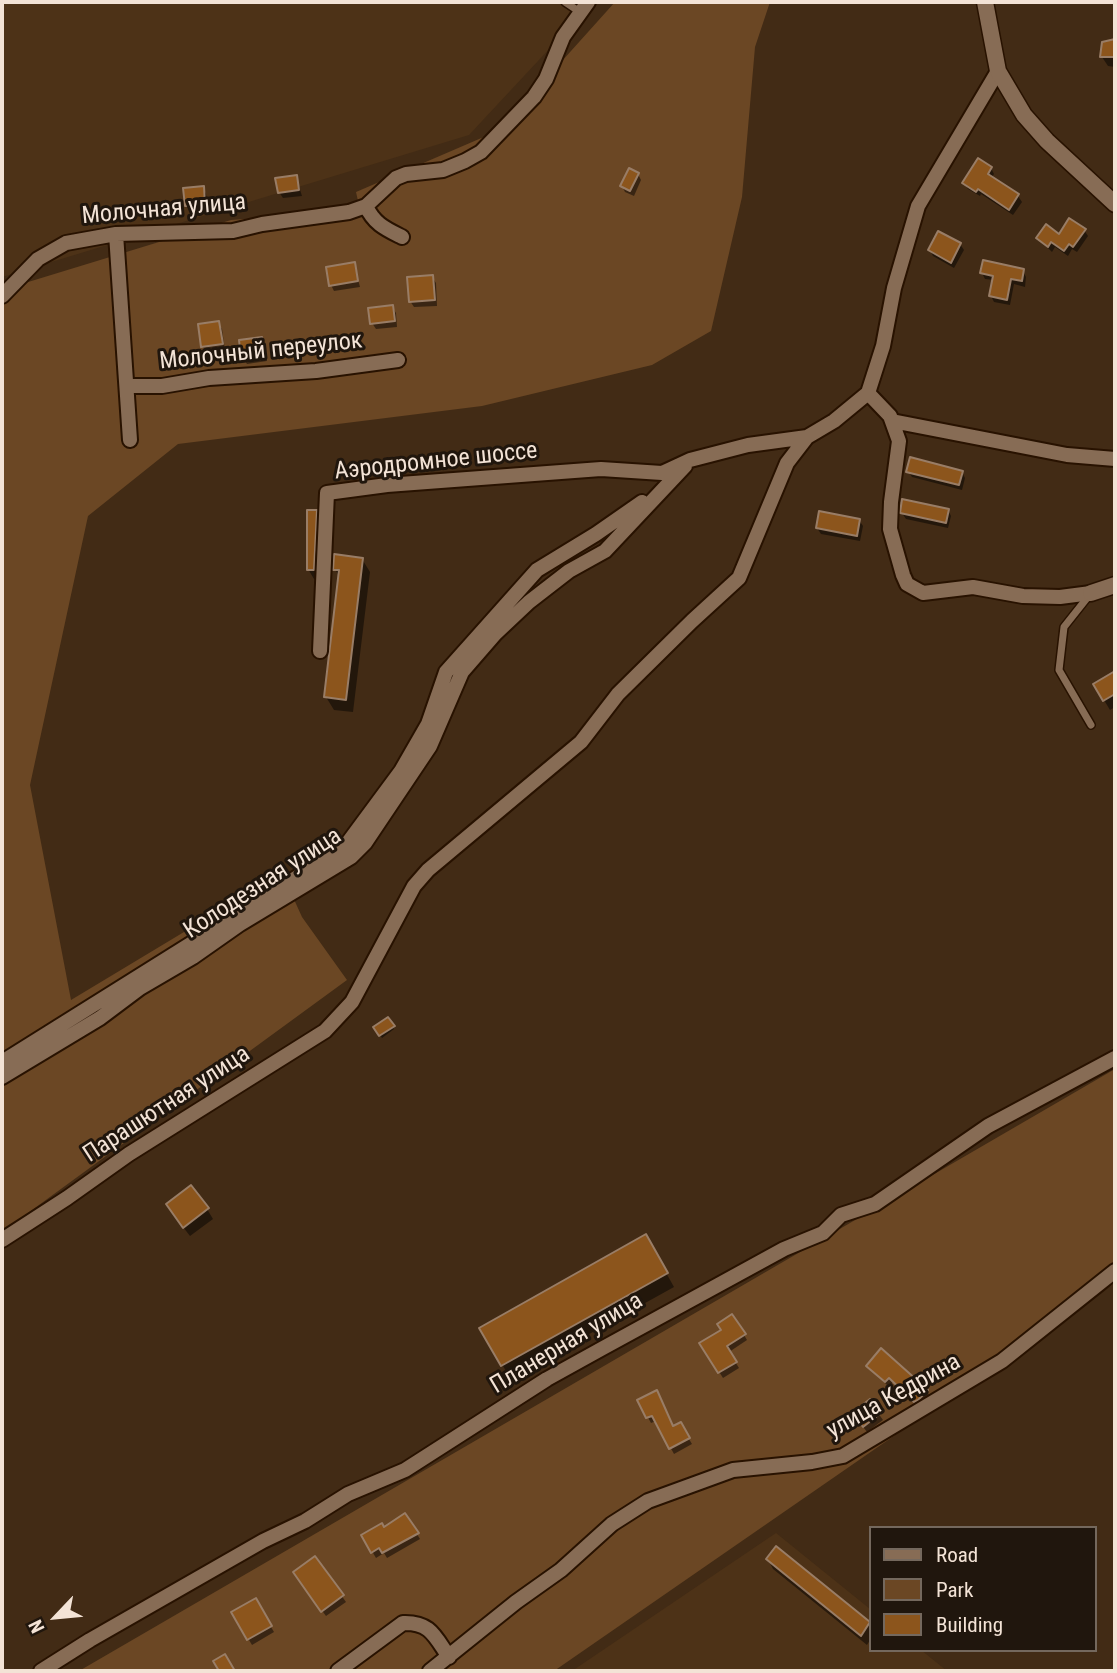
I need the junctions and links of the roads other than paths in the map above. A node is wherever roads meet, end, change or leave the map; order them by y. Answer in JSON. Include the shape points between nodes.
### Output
{"nodes":[{"id":1,"x":565,"y":2,"type":"edge"},
{"id":2,"x":985,"y":2,"type":"edge"},
{"id":3,"x":584,"y":7,"type":"edge"},
{"id":4,"x":998,"y":71,"type":"junction"},
{"id":5,"x":1115,"y":204,"type":"edge"},
{"id":6,"x":366,"y":206,"type":"junction"},
{"id":7,"x":116,"y":234,"type":"junction"},
{"id":8,"x":402,"y":237,"type":"dead end"},
{"id":9,"x":2,"y":296,"type":"edge"},
{"id":10,"x":398,"y":360,"type":"dead end"},
{"id":11,"x":128,"y":386,"type":"junction"},
{"id":12,"x":868,"y":393,"type":"junction"},
{"id":13,"x":892,"y":421,"type":"junction"},
{"id":14,"x":807,"y":437,"type":"junction"},
{"id":15,"x":130,"y":440,"type":"dead end"},
{"id":16,"x":1115,"y":459,"type":"edge"},
{"id":17,"x":690,"y":460,"type":"junction"},
{"id":18,"x":662,"y":473,"type":"junction"},
{"id":19,"x":1115,"y":585,"type":"edge"},
{"id":20,"x":1091,"y":593,"type":"junction"},
{"id":21,"x":320,"y":651,"type":"dead end"},
{"id":22,"x":446,"y":672,"type":"joint"},
{"id":23,"x":1091,"y":725,"type":"dead end"},
{"id":24,"x":1115,"y":1058,"type":"edge"},
{"id":25,"x":2,"y":1062,"type":"edge"},
{"id":26,"x":2,"y":1077,"type":"edge"},
{"id":27,"x":2,"y":1240,"type":"edge"},
{"id":28,"x":1115,"y":1271,"type":"edge"},
{"id":29,"x":449,"y":1657,"type":"junction"},
{"id":30,"x":41,"y":1671,"type":"edge"},
{"id":31,"x":338,"y":1671,"type":"edge"},
{"id":32,"x":430,"y":1671,"type":"edge"}],
"edges":[{"from":1,"to":3,"type":"lane"},
{"from":2,"to":4,"type":"street"},
{"from":3,"to":6,"type":"street","name":"Молочная улица","via":[[563,37],[534,97],[481,152],[443,170],[396,178]]},
{"from":4,"to":5,"type":"street","via":[[1024,115]]},
{"from":4,"to":12,"type":"street","via":[[918,206]]},
{"from":6,"to":7,"type":"street","name":"Молочная улица","via":[[233,232]]},
{"from":6,"to":8,"type":"street","via":[[378,224]]},
{"from":7,"to":9,"type":"street","name":"Молочная улица","via":[[66,243],[38,258]]},
{"from":7,"to":11,"type":"street","name":"Молочный переулок"},
{"from":10,"to":11,"type":"street","name":"Молочный переулок"},
{"from":11,"to":15,"type":"street","name":"Молочный переулок"},
{"from":12,"to":13,"type":"street"},
{"from":12,"to":14,"type":"street","name":"Аэродромное шоссе"},
{"from":13,"to":16,"type":"street","via":[[1067,455]]},
{"from":13,"to":20,"type":"street","via":[[899,440],[890,529],[907,583],[922,593],[973,587],[1023,596]]},
{"from":14,"to":17,"type":"street","name":"Аэродромное шоссе","via":[[748,445]]},
{"from":14,"to":27,"type":"street","name":"Парашютная улица","via":[[787,463],[739,578],[618,694],[581,742],[428,870],[414,886],[352,1002],[325,1031]]},
{"from":17,"to":18,"type":"street","name":"Аэродромное шоссе"},
{"from":17,"to":26,"type":"street","name":"Колодезная улица","via":[[605,551],[529,602],[462,672],[430,746],[351,858]]},
{"from":18,"to":21,"type":"street","name":"Аэродромное шоссе","via":[[601,469],[327,493]]},
{"from":18,"to":22,"type":"street","name":"Аэродромное шоссе","via":[[640,504],[537,570]]},
{"from":19,"to":20,"type":"street"},
{"from":20,"to":23,"type":"lane","via":[[1064,627],[1059,670]]},
{"from":22,"to":25,"type":"street","name":"Колодезная улица","via":[[428,724],[401,771],[344,848]]},
{"from":24,"to":30,"type":"street","name":"Планерная улица","via":[[988,1126],[875,1203],[841,1215],[823,1233],[784,1249],[547,1379],[405,1470],[348,1494]]},
{"from":28,"to":29,"type":"street","name":"улица Кедрина","via":[[1002,1361],[843,1456],[733,1470],[648,1501],[612,1524]]},
{"from":29,"to":31,"type":"street","via":[[430,1630],[421,1624],[403,1623]]},
{"from":29,"to":32,"type":"street","name":"улица Кедрина"}]}
